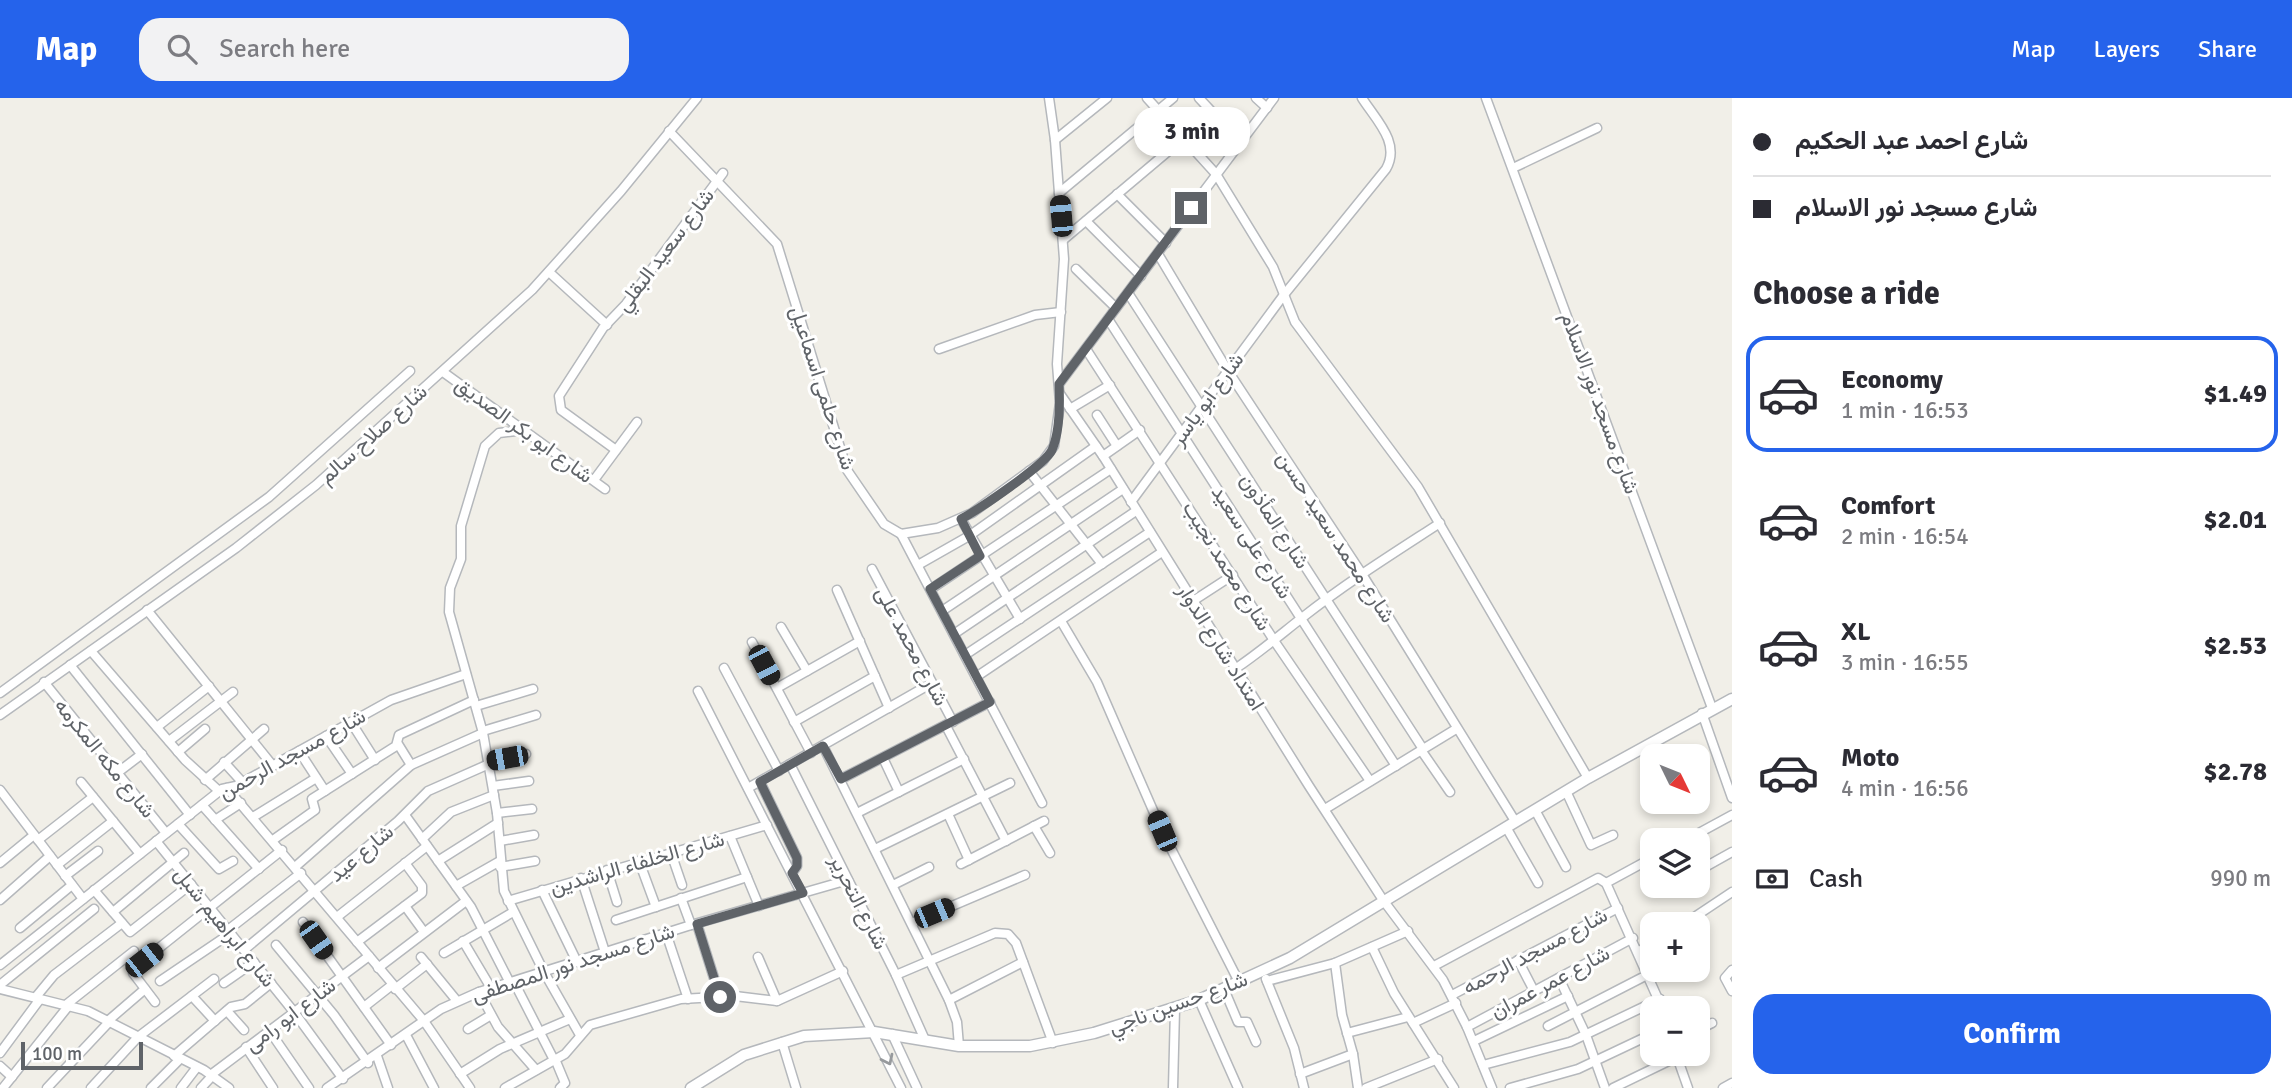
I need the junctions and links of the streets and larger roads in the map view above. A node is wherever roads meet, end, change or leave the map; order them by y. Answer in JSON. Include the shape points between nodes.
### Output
{"nodes":[{"id":1,"x":697,"y":98,"type":"edge"},
{"id":2,"x":1049,"y":98,"type":"edge"},
{"id":3,"x":1107,"y":98,"type":"edge"},
{"id":4,"x":1147,"y":98,"type":"edge"},
{"id":5,"x":1173,"y":98,"type":"edge"},
{"id":6,"x":1199,"y":98,"type":"edge"},
{"id":7,"x":1256,"y":98,"type":"edge"},
{"id":8,"x":1274,"y":98,"type":"edge"},
{"id":9,"x":1362,"y":98,"type":"edge"},
{"id":10,"x":1486,"y":98,"type":"edge"},
{"id":11,"x":1266,"y":108,"type":"junction"},
{"id":12,"x":1158,"y":110,"type":"junction"},
{"id":13,"x":1597,"y":128,"type":"dead end"},
{"id":14,"x":669,"y":131,"type":"junction"},
{"id":15,"x":1184,"y":138,"type":"junction"},
{"id":16,"x":1055,"y":140,"type":"junction"},
{"id":17,"x":1240,"y":142,"type":"junction"},
{"id":18,"x":1513,"y":167,"type":"junction"},
{"id":19,"x":1216,"y":174,"type":"junction"},
{"id":20,"x":720,"y":177,"type":"junction"},
{"id":21,"x":1059,"y":192,"type":"junction"},
{"id":22,"x":1117,"y":194,"type":"junction"},
{"id":23,"x":1086,"y":221,"type":"junction"},
{"id":24,"x":1063,"y":240,"type":"junction"},
{"id":25,"x":1166,"y":243,"type":"junction"},
{"id":26,"x":1158,"y":254,"type":"junction"},
{"id":27,"x":1076,"y":269,"type":"dead end"},
{"id":28,"x":549,"y":272,"type":"junction"},
{"id":29,"x":1141,"y":276,"type":"junction"},
{"id":30,"x":1128,"y":292,"type":"junction"},
{"id":31,"x":1283,"y":296,"type":"junction"},
{"id":32,"x":1116,"y":308,"type":"junction"},
{"id":33,"x":1061,"y":312,"type":"junction"},
{"id":34,"x":1108,"y":319,"type":"junction"},
{"id":35,"x":607,"y":325,"type":"junction"},
{"id":36,"x":939,"y":349,"type":"dead end"},
{"id":37,"x":1086,"y":349,"type":"junction"},
{"id":38,"x":410,"y":371,"type":"dead end"},
{"id":39,"x":1228,"y":371,"type":"junction"},
{"id":40,"x":443,"y":372,"type":"junction"},
{"id":41,"x":1059,"y":384,"type":"junction"},
{"id":42,"x":1110,"y":385,"type":"junction"},
{"id":43,"x":1060,"y":394,"type":"junction"},
{"id":44,"x":1202,"y":407,"type":"junction"},
{"id":45,"x":1070,"y":409,"type":"junction"},
{"id":46,"x":1097,"y":415,"type":"dead end"},
{"id":47,"x":637,"y":422,"type":"dead end"},
{"id":48,"x":525,"y":430,"type":"junction"},
{"id":49,"x":1140,"y":430,"type":"junction"},
{"id":50,"x":1182,"y":434,"type":"junction"},
{"id":51,"x":1096,"y":446,"type":"junction"},
{"id":52,"x":1117,"y":446,"type":"junction"},
{"id":53,"x":616,"y":450,"type":"junction"},
{"id":54,"x":1103,"y":456,"type":"junction"},
{"id":55,"x":1161,"y":462,"type":"junction"},
{"id":56,"x":1111,"y":469,"type":"junction"},
{"id":57,"x":1029,"y":471,"type":"junction"},
{"id":58,"x":594,"y":480,"type":"junction"},
{"id":59,"x":1041,"y":486,"type":"junction"},
{"id":60,"x":605,"y":489,"type":"dead end"},
{"id":61,"x":1123,"y":489,"type":"junction"},
{"id":62,"x":1131,"y":502,"type":"junction"},
{"id":63,"x":1057,"y":505,"type":"junction"},
{"id":64,"x":1136,"y":511,"type":"junction"},
{"id":65,"x":961,"y":519,"type":"junction"},
{"id":66,"x":1440,"y":523,"type":"junction"},
{"id":67,"x":1074,"y":524,"type":"junction"},
{"id":68,"x":1150,"y":532,"type":"junction"},
{"id":69,"x":901,"y":534,"type":"junction"},
{"id":70,"x":970,"y":537,"type":"junction"},
{"id":71,"x":1088,"y":544,"type":"junction"},
{"id":72,"x":1162,"y":552,"type":"junction"},
{"id":73,"x":980,"y":556,"type":"junction"},
{"id":74,"x":1102,"y":564,"type":"junction"},
{"id":75,"x":918,"y":565,"type":"junction"},
{"id":76,"x":872,"y":569,"type":"dead end"},
{"id":77,"x":1362,"y":574,"type":"junction"},
{"id":78,"x":996,"y":576,"type":"junction"},
{"id":79,"x":1233,"y":576,"type":"junction"},
{"id":80,"x":930,"y":589,"type":"junction"},
{"id":81,"x":837,"y":590,"type":"dead end"},
{"id":82,"x":1009,"y":597,"type":"junction"},
{"id":83,"x":1326,"y":600,"type":"junction"},
{"id":84,"x":1193,"y":601,"type":"junction"},
{"id":85,"x":148,"y":610,"type":"junction"},
{"id":86,"x":942,"y":611,"type":"junction"},
{"id":87,"x":1301,"y":618,"type":"junction"},
{"id":88,"x":1020,"y":619,"type":"junction"},
{"id":89,"x":1061,"y":621,"type":"junction"},
{"id":90,"x":781,"y":627,"type":"dead end"},
{"id":91,"x":954,"y":634,"type":"junction"},
{"id":92,"x":752,"y":642,"type":"dead end"},
{"id":93,"x":860,"y":642,"type":"junction"},
{"id":94,"x":1275,"y":642,"type":"junction"},
{"id":95,"x":91,"y":651,"type":"junction"},
{"id":96,"x":965,"y":655,"type":"junction"},
{"id":97,"x":71,"y":664,"type":"junction"},
{"id":98,"x":724,"y":668,"type":"dead end"},
{"id":99,"x":1235,"y":669,"type":"junction"},
{"id":100,"x":807,"y":671,"type":"junction"},
{"id":101,"x":466,"y":674,"type":"junction"},
{"id":102,"x":875,"y":676,"type":"junction"},
{"id":103,"x":976,"y":677,"type":"junction"},
{"id":104,"x":44,"y":682,"type":"junction"},
{"id":105,"x":933,"y":683,"type":"junction"},
{"id":106,"x":209,"y":686,"type":"junction"},
{"id":107,"x":777,"y":688,"type":"junction"},
{"id":108,"x":533,"y":690,"type":"dead end"},
{"id":109,"x":698,"y":691,"type":"dead end"},
{"id":110,"x":233,"y":692,"type":"dead end"},
{"id":111,"x":0,"y":693,"type":"edge"},
{"id":112,"x":1732,"y":699,"type":"edge"},
{"id":113,"x":221,"y":701,"type":"junction"},
{"id":114,"x":990,"y":702,"type":"junction"},
{"id":115,"x":475,"y":703,"type":"junction"},
{"id":116,"x":890,"y":708,"type":"junction"},
{"id":117,"x":1707,"y":711,"type":"junction"},
{"id":118,"x":0,"y":715,"type":"edge"},
{"id":119,"x":536,"y":715,"type":"dead end"},
{"id":120,"x":351,"y":722,"type":"junction"},
{"id":121,"x":794,"y":722,"type":"junction"},
{"id":122,"x":950,"y":724,"type":"junction"},
{"id":123,"x":157,"y":727,"type":"junction"},
{"id":124,"x":205,"y":729,"type":"dead end"},
{"id":125,"x":264,"y":729,"type":"dead end"},
{"id":126,"x":1456,"y":729,"type":"junction"},
{"id":127,"x":483,"y":732,"type":"junction"},
{"id":128,"x":326,"y":736,"type":"junction"},
{"id":129,"x":252,"y":739,"type":"junction"},
{"id":130,"x":169,"y":741,"type":"junction"},
{"id":131,"x":398,"y":744,"type":"junction"},
{"id":132,"x":823,"y":746,"type":"junction"},
{"id":133,"x":1422,"y":750,"type":"junction"},
{"id":134,"x":299,"y":751,"type":"junction"},
{"id":135,"x":178,"y":752,"type":"junction"},
{"id":136,"x":811,"y":753,"type":"junction"},
{"id":137,"x":142,"y":754,"type":"junction"},
{"id":138,"x":526,"y":754,"type":"dead end"},
{"id":139,"x":883,"y":758,"type":"junction"},
{"id":140,"x":964,"y":759,"type":"junction"},
{"id":141,"x":375,"y":760,"type":"junction"},
{"id":142,"x":224,"y":762,"type":"junction"},
{"id":143,"x":489,"y":763,"type":"junction"},
{"id":144,"x":411,"y":765,"type":"junction"},
{"id":145,"x":790,"y":765,"type":"junction"},
{"id":146,"x":273,"y":766,"type":"junction"},
{"id":147,"x":1396,"y":766,"type":"junction"},
{"id":148,"x":779,"y":771,"type":"junction"},
{"id":149,"x":117,"y":773,"type":"junction"},
{"id":150,"x":352,"y":774,"type":"junction"},
{"id":151,"x":316,"y":778,"type":"junction"},
{"id":152,"x":1588,"y":778,"type":"junction"},
{"id":153,"x":841,"y":779,"type":"junction"},
{"id":154,"x":205,"y":780,"type":"junction"},
{"id":155,"x":1370,"y":781,"type":"junction"},
{"id":156,"x":81,"y":782,"type":"dead end"},
{"id":157,"x":529,"y":782,"type":"dead end"},
{"id":158,"x":760,"y":782,"type":"junction"},
{"id":159,"x":243,"y":783,"type":"junction"},
{"id":160,"x":1010,"y":783,"type":"dead end"},
{"id":161,"x":223,"y":789,"type":"junction"},
{"id":162,"x":748,"y":789,"type":"junction"},
{"id":163,"x":0,"y":790,"type":"edge"},
{"id":164,"x":493,"y":790,"type":"junction"},
{"id":165,"x":325,"y":791,"type":"junction"},
{"id":166,"x":1566,"y":791,"type":"junction"},
{"id":167,"x":899,"y":792,"type":"junction"},
{"id":168,"x":1450,"y":792,"type":"dead end"},
{"id":169,"x":983,"y":796,"type":"junction"},
{"id":170,"x":93,"y":797,"type":"junction"},
{"id":171,"x":1732,"y":798,"type":"edge"},
{"id":172,"x":241,"y":803,"type":"junction"},
{"id":173,"x":1042,"y":803,"type":"dead end"},
{"id":174,"x":202,"y":805,"type":"junction"},
{"id":175,"x":531,"y":809,"type":"dead end"},
{"id":176,"x":1325,"y":809,"type":"junction"},
{"id":177,"x":1535,"y":810,"type":"junction"},
{"id":178,"x":497,"y":813,"type":"junction"},
{"id":179,"x":857,"y":813,"type":"junction"},
{"id":180,"x":948,"y":814,"type":"junction"},
{"id":181,"x":190,"y":815,"type":"junction"},
{"id":182,"x":405,"y":815,"type":"junction"},
{"id":183,"x":1732,"y":815,"type":"edge"},
{"id":184,"x":253,"y":817,"type":"junction"},
{"id":185,"x":215,"y":820,"type":"junction"},
{"id":186,"x":113,"y":821,"type":"junction"},
{"id":187,"x":1044,"y":821,"type":"dead end"},
{"id":188,"x":498,"y":823,"type":"junction"},
{"id":189,"x":178,"y":824,"type":"junction"},
{"id":190,"x":1510,"y":824,"type":"junction"},
{"id":191,"x":767,"y":825,"type":"junction"},
{"id":192,"x":1034,"y":826,"type":"junction"},
{"id":193,"x":1708,"y":828,"type":"edge"},
{"id":194,"x":166,"y":833,"type":"junction"},
{"id":195,"x":534,"y":835,"type":"dead end"},
{"id":196,"x":1613,"y":835,"type":"dead end"},
{"id":197,"x":730,"y":836,"type":"junction"},
{"id":198,"x":36,"y":838,"type":"junction"},
{"id":199,"x":273,"y":840,"type":"junction"},
{"id":200,"x":156,"y":841,"type":"junction"},
{"id":201,"x":500,"y":841,"type":"junction"},
{"id":202,"x":1006,"y":841,"type":"junction"},
{"id":203,"x":424,"y":842,"type":"junction"},
{"id":204,"x":875,"y":849,"type":"junction"},
{"id":205,"x":282,"y":850,"type":"junction"},
{"id":206,"x":98,"y":851,"type":"dead end"},
{"id":207,"x":1732,"y":852,"type":"edge"},
{"id":208,"x":184,"y":853,"type":"dead end"},
{"id":209,"x":671,"y":853,"type":"junction"},
{"id":210,"x":1050,"y":853,"type":"dead end"},
{"id":211,"x":140,"y":854,"type":"junction"},
{"id":212,"x":50,"y":856,"type":"junction"},
{"id":213,"x":233,"y":861,"type":"dead end"},
{"id":214,"x":438,"y":861,"type":"junction"},
{"id":215,"x":535,"y":861,"type":"dead end"},
{"id":216,"x":639,"y":861,"type":"junction"},
{"id":217,"x":173,"y":862,"type":"junction"},
{"id":218,"x":0,"y":863,"type":"edge"},
{"id":219,"x":405,"y":863,"type":"junction"},
{"id":220,"x":500,"y":864,"type":"junction"},
{"id":221,"x":1710,"y":864,"type":"edge"},
{"id":222,"x":57,"y":865,"type":"junction"},
{"id":223,"x":1640,"y":865,"type":"edge"},
{"id":224,"x":1566,"y":866,"type":"dead end"},
{"id":225,"x":929,"y":867,"type":"dead end"},
{"id":226,"x":259,"y":869,"type":"junction"},
{"id":227,"x":298,"y":870,"type":"junction"},
{"id":228,"x":607,"y":870,"type":"junction"},
{"id":229,"x":792,"y":873,"type":"junction"},
{"id":230,"x":1025,"y":875,"type":"dead end"},
{"id":231,"x":65,"y":876,"type":"junction"},
{"id":232,"x":747,"y":877,"type":"junction"},
{"id":233,"x":581,"y":878,"type":"junction"},
{"id":234,"x":848,"y":880,"type":"junction"},
{"id":235,"x":1538,"y":883,"type":"dead end"},
{"id":236,"x":1606,"y":883,"type":"junction"},
{"id":237,"x":191,"y":884,"type":"junction"},
{"id":238,"x":682,"y":884,"type":"dead end"},
{"id":239,"x":72,"y":885,"type":"junction"},
{"id":240,"x":893,"y":885,"type":"junction"},
{"id":241,"x":456,"y":886,"type":"junction"},
{"id":242,"x":94,"y":890,"type":"junction"},
{"id":243,"x":542,"y":890,"type":"junction"},
{"id":244,"x":316,"y":891,"type":"junction"},
{"id":245,"x":1732,"y":892,"type":"edge"},
{"id":246,"x":803,"y":893,"type":"junction"},
{"id":247,"x":681,"y":898,"type":"junction"},
{"id":248,"x":83,"y":899,"type":"junction"},
{"id":249,"x":0,"y":900,"type":"edge"},
{"id":250,"x":1383,"y":900,"type":"junction"},
{"id":251,"x":466,"y":901,"type":"junction"},
{"id":252,"x":508,"y":901,"type":"junction"},
{"id":253,"x":617,"y":902,"type":"dead end"},
{"id":254,"x":405,"y":906,"type":"junction"},
{"id":255,"x":656,"y":906,"type":"junction"},
{"id":256,"x":759,"y":906,"type":"junction"},
{"id":257,"x":210,"y":908,"type":"junction"},
{"id":258,"x":1618,"y":908,"type":"junction"},
{"id":259,"x":94,"y":909,"type":"dead end"},
{"id":260,"x":113,"y":912,"type":"junction"},
{"id":261,"x":513,"y":912,"type":"junction"},
{"id":262,"x":1702,"y":912,"type":"edge"},
{"id":263,"x":338,"y":917,"type":"junction"},
{"id":264,"x":616,"y":920,"type":"dead end"},
{"id":265,"x":303,"y":922,"type":"dead end"},
{"id":266,"x":122,"y":923,"type":"junction"},
{"id":267,"x":912,"y":923,"type":"junction"},
{"id":268,"x":694,"y":925,"type":"junction"},
{"id":269,"x":20,"y":928,"type":"dead end"},
{"id":270,"x":480,"y":930,"type":"junction"},
{"id":271,"x":1408,"y":931,"type":"junction"},
{"id":272,"x":229,"y":932,"type":"junction"},
{"id":273,"x":424,"y":932,"type":"junction"},
{"id":274,"x":666,"y":933,"type":"junction"},
{"id":275,"x":1633,"y":938,"type":"junction"},
{"id":276,"x":463,"y":941,"type":"junction"},
{"id":277,"x":357,"y":942,"type":"junction"},
{"id":278,"x":275,"y":945,"type":"dead end"},
{"id":279,"x":1372,"y":947,"type":"junction"},
{"id":280,"x":244,"y":950,"type":"junction"},
{"id":281,"x":134,"y":951,"type":"dead end"},
{"id":282,"x":1639,"y":951,"type":"edge"},
{"id":283,"x":605,"y":952,"type":"junction"},
{"id":284,"x":444,"y":953,"type":"dead end"},
{"id":285,"x":369,"y":956,"type":"junction"},
{"id":286,"x":758,"y":957,"type":"dead end"},
{"id":287,"x":144,"y":960,"type":"dead end"},
{"id":288,"x":1518,"y":960,"type":"junction"},
{"id":289,"x":577,"y":961,"type":"junction"},
{"id":290,"x":930,"y":961,"type":"junction"},
{"id":291,"x":254,"y":962,"type":"junction"},
{"id":292,"x":1023,"y":962,"type":"junction"},
{"id":293,"x":1335,"y":963,"type":"junction"},
{"id":294,"x":0,"y":965,"type":"edge"},
{"id":295,"x":1434,"y":966,"type":"junction"},
{"id":296,"x":378,"y":968,"type":"junction"},
{"id":297,"x":1732,"y":970,"type":"edge"},
{"id":298,"x":843,"y":971,"type":"junction"},
{"id":299,"x":544,"y":972,"type":"junction"},
{"id":300,"x":134,"y":973,"type":"dead end"},
{"id":301,"x":896,"y":975,"type":"junction"},
{"id":302,"x":342,"y":976,"type":"junction"},
{"id":303,"x":1265,"y":976,"type":"junction"},
{"id":304,"x":1559,"y":978,"type":"junction"},
{"id":305,"x":214,"y":979,"type":"dead end"},
{"id":306,"x":1640,"y":979,"type":"edge"},
{"id":307,"x":160,"y":981,"type":"dead end"},
{"id":308,"x":512,"y":982,"type":"junction"},
{"id":309,"x":1239,"y":982,"type":"junction"},
{"id":310,"x":224,"y":983,"type":"dead end"},
{"id":311,"x":271,"y":983,"type":"junction"},
{"id":312,"x":393,"y":987,"type":"junction"},
{"id":313,"x":1730,"y":987,"type":"edge"},
{"id":314,"x":2,"y":988,"type":"edge"},
{"id":315,"x":491,"y":988,"type":"junction"},
{"id":316,"x":145,"y":989,"type":"junction"},
{"id":317,"x":1224,"y":989,"type":"junction"},
{"id":318,"x":1534,"y":991,"type":"junction"},
{"id":319,"x":480,"y":992,"type":"junction"},
{"id":320,"x":317,"y":995,"type":"junction"},
{"id":321,"x":192,"y":996,"type":"junction"},
{"id":322,"x":1568,"y":996,"type":"junction"},
{"id":323,"x":720,"y":997,"type":"junction"},
{"id":324,"x":37,"y":998,"type":"junction"},
{"id":325,"x":688,"y":999,"type":"junction"},
{"id":326,"x":1454,"y":999,"type":"junction"},
{"id":327,"x":949,"y":1000,"type":"junction"},
{"id":328,"x":1199,"y":1000,"type":"junction"},
{"id":329,"x":457,"y":1001,"type":"junction"},
{"id":330,"x":777,"y":1001,"type":"junction"},
{"id":331,"x":0,"y":1002,"type":"edge"},
{"id":332,"x":155,"y":1002,"type":"dead end"},
{"id":333,"x":69,"y":1004,"type":"junction"},
{"id":334,"x":364,"y":1007,"type":"junction"},
{"id":335,"x":1175,"y":1009,"type":"junction"},
{"id":336,"x":227,"y":1011,"type":"junction"},
{"id":337,"x":294,"y":1012,"type":"junction"},
{"id":338,"x":1576,"y":1012,"type":"junction"},
{"id":339,"x":1640,"y":1012,"type":"edge"},
{"id":340,"x":491,"y":1015,"type":"junction"},
{"id":341,"x":570,"y":1018,"type":"junction"},
{"id":342,"x":1411,"y":1020,"type":"junction"},
{"id":343,"x":109,"y":1021,"type":"junction"},
{"id":344,"x":215,"y":1021,"type":"junction"},
{"id":345,"x":424,"y":1021,"type":"junction"},
{"id":346,"x":1548,"y":1026,"type":"dead end"},
{"id":347,"x":1467,"y":1027,"type":"junction"},
{"id":348,"x":468,"y":1029,"type":"dead end"},
{"id":349,"x":244,"y":1030,"type":"dead end"},
{"id":350,"x":270,"y":1030,"type":"junction"},
{"id":351,"x":540,"y":1032,"type":"junction"},
{"id":352,"x":874,"y":1032,"type":"junction"},
{"id":353,"x":1347,"y":1033,"type":"junction"},
{"id":354,"x":892,"y":1034,"type":"junction"},
{"id":355,"x":405,"y":1035,"type":"junction"},
{"id":356,"x":580,"y":1035,"type":"junction"},
{"id":357,"x":1586,"y":1035,"type":"junction"},
{"id":358,"x":138,"y":1037,"type":"junction"},
{"id":359,"x":925,"y":1040,"type":"junction"},
{"id":360,"x":1640,"y":1040,"type":"edge"},
{"id":361,"x":1474,"y":1041,"type":"junction"},
{"id":362,"x":782,"y":1042,"type":"junction"},
{"id":363,"x":1256,"y":1042,"type":"dead end"},
{"id":364,"x":1053,"y":1043,"type":"junction"},
{"id":365,"x":512,"y":1044,"type":"junction"},
{"id":366,"x":391,"y":1045,"type":"junction"},
{"id":367,"x":959,"y":1046,"type":"junction"},
{"id":368,"x":246,"y":1047,"type":"junction"},
{"id":369,"x":0,"y":1053,"type":"edge"},
{"id":370,"x":1353,"y":1054,"type":"junction"},
{"id":371,"x":377,"y":1056,"type":"junction"},
{"id":372,"x":177,"y":1057,"type":"junction"},
{"id":373,"x":1438,"y":1059,"type":"junction"},
{"id":374,"x":555,"y":1060,"type":"junction"},
{"id":375,"x":1596,"y":1062,"type":"junction"},
{"id":376,"x":368,"y":1063,"type":"junction"},
{"id":377,"x":1483,"y":1065,"type":"junction"},
{"id":378,"x":0,"y":1066,"type":"edge"},
{"id":379,"x":1655,"y":1066,"type":"edge"},
{"id":380,"x":1680,"y":1066,"type":"edge"},
{"id":381,"x":197,"y":1067,"type":"junction"},
{"id":382,"x":536,"y":1070,"type":"junction"},
{"id":383,"x":460,"y":1074,"type":"junction"},
{"id":384,"x":1300,"y":1074,"type":"junction"},
{"id":385,"x":213,"y":1075,"type":"junction"},
{"id":386,"x":12,"y":1077,"type":"junction"},
{"id":387,"x":343,"y":1079,"type":"junction"},
{"id":388,"x":1386,"y":1084,"type":"edge"},
{"id":389,"x":1732,"y":1084,"type":"edge"},
{"id":390,"x":3,"y":1088,"type":"edge"},
{"id":391,"x":47,"y":1088,"type":"edge"},
{"id":392,"x":91,"y":1088,"type":"edge"},
{"id":393,"x":151,"y":1088,"type":"edge"},
{"id":394,"x":181,"y":1088,"type":"edge"},
{"id":395,"x":201,"y":1088,"type":"edge"},
{"id":396,"x":229,"y":1088,"type":"edge"},
{"id":397,"x":273,"y":1088,"type":"edge"},
{"id":398,"x":309,"y":1088,"type":"edge"},
{"id":399,"x":327,"y":1088,"type":"edge"},
{"id":400,"x":388,"y":1088,"type":"edge"},
{"id":401,"x":434,"y":1088,"type":"edge"},
{"id":402,"x":470,"y":1088,"type":"edge"},
{"id":403,"x":505,"y":1088,"type":"edge"},
{"id":404,"x":560,"y":1088,"type":"edge"},
{"id":405,"x":691,"y":1088,"type":"edge"},
{"id":406,"x":796,"y":1088,"type":"edge"},
{"id":407,"x":901,"y":1088,"type":"edge"},
{"id":408,"x":917,"y":1088,"type":"edge"},
{"id":409,"x":1172,"y":1088,"type":"edge"},
{"id":410,"x":1238,"y":1088,"type":"edge"},
{"id":411,"x":1304,"y":1088,"type":"edge"},
{"id":412,"x":1358,"y":1088,"type":"edge"},
{"id":413,"x":1366,"y":1088,"type":"edge"},
{"id":414,"x":1454,"y":1088,"type":"edge"},
{"id":415,"x":1492,"y":1088,"type":"edge"},
{"id":416,"x":1510,"y":1088,"type":"edge"},
{"id":417,"x":1605,"y":1088,"type":"edge"},
{"id":418,"x":1613,"y":1088,"type":"edge"},
{"id":419,"x":1688,"y":1088,"type":"edge"},
{"id":420,"x":1723,"y":1088,"type":"edge"}],
"edges":[{"from":1,"to":14,"type":"street","name":"شارع صلاح سالم"},
{"from":2,"to":16,"type":"street"},
{"from":3,"to":16,"type":"street"},
{"from":4,"to":12,"type":"street"},
{"from":5,"to":12,"type":"street"},
{"from":6,"to":17,"type":"street"},
{"from":7,"to":11,"type":"street"},
{"from":8,"to":11,"type":"street"},
{"from":9,"to":31,"type":"street","name":"شارع ابو ياسر","via":[[1390,141],[1391,160]]},
{"from":10,"to":18,"type":"street","name":"شارع مسجد نور الاسلام"},
{"from":11,"to":17,"type":"street"},
{"from":12,"to":15,"type":"street"},
{"from":12,"to":21,"type":"street"},
{"from":13,"to":18,"type":"street"},
{"from":14,"to":20,"type":"street","name":"شارع حلمى اسماعيل"},
{"from":14,"to":28,"type":"street","name":"شارع صلاح سالم"},
{"from":15,"to":19,"type":"street"},
{"from":15,"to":22,"type":"street"},
{"from":16,"to":21,"type":"street"},
{"from":17,"to":19,"type":"street"},
{"from":18,"to":117,"type":"street","name":"شارع مسجد نور الاسلام"},
{"from":19,"to":25,"type":"street"},
{"from":19,"to":31,"type":"street","via":[[1273,267]]},
{"from":20,"to":35,"type":"street","name":"شارع سعيد البقلي"},
{"from":20,"to":69,"type":"street","name":"شارع حلمى اسماعيل","via":[[777,244],[848,470],[884,524]]},
{"from":21,"to":24,"type":"street"},
{"from":22,"to":23,"type":"street"},
{"from":22,"to":25,"type":"street"},
{"from":23,"to":24,"type":"street"},
{"from":23,"to":29,"type":"street"},
{"from":24,"to":33,"type":"street"},
{"from":25,"to":26,"type":"street"},
{"from":26,"to":29,"type":"street"},
{"from":26,"to":39,"type":"street","name":"شارع محمد سعيد حسن"},
{"from":27,"to":32,"type":"street"},
{"from":28,"to":35,"type":"street","name":"شارع سعيد البقلي"},
{"from":28,"to":40,"type":"street","name":"شارع صلاح سالم"},
{"from":29,"to":30,"type":"street"},
{"from":30,"to":32,"type":"street"},
{"from":30,"to":44,"type":"street","name":"شارع المأذون"},
{"from":31,"to":39,"type":"street","name":"شارع ابو ياسر"},
{"from":31,"to":66,"type":"street","via":[[1304,336]]},
{"from":32,"to":34,"type":"street"},
{"from":33,"to":36,"type":"street","via":[[1035,314]]},
{"from":33,"to":41,"type":"street"},
{"from":34,"to":37,"type":"street"},
{"from":34,"to":50,"type":"street","name":"شارع على سعيد"},
{"from":35,"to":53,"type":"street","name":"شارع سعيد البقلي","via":[[558,401],[561,410]]},
{"from":37,"to":41,"type":"street"},
{"from":37,"to":42,"type":"street","name":"شارع محمد نجيب"},
{"from":38,"to":111,"type":"street","via":[[269,497]]},
{"from":39,"to":44,"type":"street","name":"شارع ابو ياسر"},
{"from":39,"to":77,"type":"street","name":"شارع محمد سعيد حسن"},
{"from":40,"to":48,"type":"street","name":"شارع ابو بكر الصديق"},
{"from":40,"to":85,"type":"street","name":"شارع صلاح سالم","via":[[285,511]]},
{"from":41,"to":43,"type":"street"},
{"from":42,"to":45,"type":"street"},
{"from":42,"to":49,"type":"street","name":"شارع محمد نجيب"},
{"from":43,"to":45,"type":"street","name":"امتداد شارع الدوار"},
{"from":43,"to":57,"type":"street","via":[[1054,446],[1049,456]]},
{"from":44,"to":50,"type":"street","name":"شارع ابو ياسر"},
{"from":44,"to":83,"type":"street","name":"شارع المأذون"},
{"from":45,"to":51,"type":"street","name":"امتداد شارع الدوار"},
{"from":46,"to":52,"type":"street"},
{"from":47,"to":53,"type":"street"},
{"from":48,"to":58,"type":"street","name":"شارع ابو بكر الصديق"},
{"from":48,"to":101,"type":"street","via":[[499,433],[488,440],[461,526],[461,559],[450,588],[449,612]]},
{"from":49,"to":52,"type":"street"},
{"from":49,"to":55,"type":"street","name":"شارع محمد نجيب"},
{"from":50,"to":55,"type":"street","name":"شارع ابو ياسر"},
{"from":50,"to":87,"type":"street","name":"شارع على سعيد"},
{"from":51,"to":54,"type":"street","name":"امتداد شارع الدوار"},
{"from":51,"to":59,"type":"street"},
{"from":52,"to":54,"type":"street"},
{"from":53,"to":58,"type":"street"},
{"from":54,"to":56,"type":"street","name":"امتداد شارع الدوار"},
{"from":55,"to":62,"type":"street","name":"شارع ابو ياسر"},
{"from":55,"to":79,"type":"street","name":"شارع محمد نجيب"},
{"from":56,"to":61,"type":"street","name":"امتداد شارع الدوار"},
{"from":56,"to":63,"type":"street"},
{"from":57,"to":59,"type":"street"},
{"from":57,"to":65,"type":"street"},
{"from":58,"to":60,"type":"street","name":"شارع ابو بكر الصديق"},
{"from":59,"to":63,"type":"street"},
{"from":59,"to":70,"type":"street"},
{"from":61,"to":62,"type":"street","name":"امتداد شارع الدوار"},
{"from":61,"to":67,"type":"street"},
{"from":62,"to":64,"type":"street","name":"امتداد شارع الدوار"},
{"from":63,"to":67,"type":"street"},
{"from":63,"to":73,"type":"street"},
{"from":64,"to":68,"type":"street","name":"امتداد شارع الدوار"},
{"from":64,"to":71,"type":"street"},
{"from":65,"to":69,"type":"street"},
{"from":65,"to":70,"type":"street"},
{"from":66,"to":77,"type":"street"},
{"from":66,"to":152,"type":"street"},
{"from":67,"to":71,"type":"street"},
{"from":67,"to":78,"type":"street"},
{"from":68,"to":72,"type":"street","name":"امتداد شارع الدوار"},
{"from":68,"to":74,"type":"street"},
{"from":69,"to":75,"type":"street","name":"شارع حلمى اسماعيل"},
{"from":70,"to":73,"type":"street"},
{"from":70,"to":75,"type":"street"},
{"from":71,"to":74,"type":"street"},
{"from":71,"to":82,"type":"street"},
{"from":72,"to":84,"type":"street","name":"امتداد شارع الدوار"},
{"from":72,"to":89,"type":"street"},
{"from":73,"to":78,"type":"street"},
{"from":73,"to":80,"type":"street"},
{"from":74,"to":88,"type":"street"},
{"from":75,"to":80,"type":"street","name":"شارع حلمى اسماعيل"},
{"from":76,"to":105,"type":"street","name":"شارع محمد على"},
{"from":77,"to":83,"type":"street"},
{"from":77,"to":126,"type":"street","name":"شارع محمد سعيد حسن"},
{"from":78,"to":82,"type":"street"},
{"from":78,"to":86,"type":"street"},
{"from":79,"to":84,"type":"street"},
{"from":79,"to":94,"type":"street","name":"شارع محمد نجيب"},
{"from":80,"to":86,"type":"street","name":"شارع حلمى اسماعيل"},
{"from":81,"to":93,"type":"street"},
{"from":82,"to":88,"type":"street"},
{"from":82,"to":91,"type":"street"},
{"from":83,"to":87,"type":"street"},
{"from":83,"to":133,"type":"street","name":"شارع المأذون"},
{"from":84,"to":99,"type":"street","name":"امتداد شارع الدوار"},
{"from":85,"to":95,"type":"street","name":"شارع صلاح سالم"},
{"from":85,"to":106,"type":"street"},
{"from":86,"to":91,"type":"street","name":"شارع حلمى اسماعيل"},
{"from":87,"to":94,"type":"street"},
{"from":87,"to":147,"type":"street","name":"شارع على سعيد"},
{"from":88,"to":96,"type":"street"},
{"from":89,"to":103,"type":"street"},
{"from":89,"to":309,"type":"street","via":[[1097,682],[1167,842]]},
{"from":90,"to":100,"type":"street"},
{"from":91,"to":96,"type":"street","name":"شارع حلمى اسماعيل"},
{"from":92,"to":107,"type":"street"},
{"from":93,"to":100,"type":"street"},
{"from":93,"to":102,"type":"street"},
{"from":94,"to":99,"type":"street"},
{"from":94,"to":155,"type":"street","name":"شارع محمد نجيب"},
{"from":95,"to":97,"type":"street","name":"شارع صلاح سالم"},
{"from":95,"to":123,"type":"street"},
{"from":96,"to":103,"type":"street","name":"شارع حلمى اسماعيل"},
{"from":97,"to":104,"type":"street","name":"شارع صلاح سالم"},
{"from":97,"to":137,"type":"street"},
{"from":98,"to":148,"type":"street"},
{"from":99,"to":176,"type":"street","name":"امتداد شارع الدوار"},
{"from":100,"to":107,"type":"street"},
{"from":101,"to":115,"type":"street"},
{"from":101,"to":120,"type":"street","name":"شارع مسجد الرحمن","via":[[391,700]]},
{"from":102,"to":116,"type":"street"},
{"from":102,"to":121,"type":"street"},
{"from":103,"to":114,"type":"street","name":"شارع حلمى اسماعيل"},
{"from":104,"to":118,"type":"street","name":"شارع صلاح سالم"},
{"from":104,"to":149,"type":"street","name":"شارع مكه المكرمه"},
{"from":105,"to":116,"type":"street"},
{"from":105,"to":122,"type":"street","name":"شارع محمد على"},
{"from":106,"to":113,"type":"street"},
{"from":106,"to":123,"type":"street"},
{"from":107,"to":121,"type":"street"},
{"from":108,"to":115,"type":"street"},
{"from":109,"to":162,"type":"street"},
{"from":110,"to":113,"type":"street"},
{"from":112,"to":117,"type":"street","name":"شارع حسين ناجي"},
{"from":113,"to":129,"type":"street"},
{"from":113,"to":130,"type":"street"},
{"from":114,"to":122,"type":"street"},
{"from":114,"to":173,"type":"street","name":"شارع حلمى اسماعيل"},
{"from":115,"to":127,"type":"street"},
{"from":115,"to":131,"type":"street","via":[[399,735]]},
{"from":116,"to":132,"type":"street"},
{"from":117,"to":152,"type":"street","name":"شارع حسين ناجي"},
{"from":117,"to":171,"type":"street","name":"شارع مسجد نور الاسلام"},
{"from":119,"to":127,"type":"street"},
{"from":120,"to":128,"type":"street","name":"شارع مسجد الرحمن"},
{"from":120,"to":141,"type":"street"},
{"from":121,"to":136,"type":"street"},
{"from":122,"to":139,"type":"street"},
{"from":122,"to":140,"type":"street","name":"شارع محمد على"},
{"from":123,"to":130,"type":"street"},
{"from":124,"to":135,"type":"street"},
{"from":125,"to":129,"type":"street"},
{"from":126,"to":133,"type":"street"},
{"from":126,"to":190,"type":"street","name":"شارع محمد سعيد حسن"},
{"from":127,"to":143,"type":"street"},
{"from":127,"to":144,"type":"street"},
{"from":128,"to":134,"type":"street","name":"شارع مسجد الرحمن"},
{"from":128,"to":150,"type":"street"},
{"from":129,"to":142,"type":"street"},
{"from":129,"to":146,"type":"street"},
{"from":130,"to":135,"type":"street"},
{"from":131,"to":141,"type":"street"},
{"from":131,"to":144,"type":"street"},
{"from":132,"to":136,"type":"street"},
{"from":132,"to":153,"type":"street"},
{"from":133,"to":147,"type":"street"},
{"from":133,"to":168,"type":"street","name":"شارع المأذون"},
{"from":134,"to":146,"type":"street","name":"شارع مسجد الرحمن"},
{"from":134,"to":151,"type":"street"},
{"from":135,"to":154,"type":"street"},
{"from":136,"to":145,"type":"street"},
{"from":137,"to":149,"type":"street"},
{"from":137,"to":181,"type":"street"},
{"from":138,"to":143,"type":"street","name":"شارع عيد"},
{"from":139,"to":153,"type":"street"},
{"from":139,"to":167,"type":"street"},
{"from":140,"to":167,"type":"street"},
{"from":140,"to":169,"type":"street","name":"شارع محمد على"},
{"from":141,"to":150,"type":"street"},
{"from":142,"to":154,"type":"street"},
{"from":142,"to":159,"type":"street"},
{"from":143,"to":164,"type":"street"},
{"from":143,"to":182,"type":"street","name":"شارع عيد","via":[[428,791]]},
{"from":144,"to":227,"type":"street"},
{"from":145,"to":148,"type":"street"},
{"from":145,"to":234,"type":"street","name":"شارع التحرير"},
{"from":146,"to":159,"type":"street","name":"شارع مسجد الرحمن"},
{"from":147,"to":155,"type":"street"},
{"from":148,"to":158,"type":"street"},
{"from":149,"to":194,"type":"street","name":"شارع مكه المكرمه"},
{"from":150,"to":165,"type":"street"},
{"from":151,"to":165,"type":"street"},
{"from":151,"to":184,"type":"street"},
{"from":152,"to":166,"type":"street","name":"شارع حسين ناجي"},
{"from":153,"to":179,"type":"street"},
{"from":154,"to":161,"type":"street"},
{"from":155,"to":176,"type":"street"},
{"from":156,"to":170,"type":"street"},
{"from":157,"to":164,"type":"street"},
{"from":158,"to":162,"type":"street"},
{"from":158,"to":229,"type":"street","via":[[797,858]]},
{"from":159,"to":161,"type":"street","name":"شارع مسجد الرحمن"},
{"from":160,"to":169,"type":"street"},
{"from":161,"to":172,"type":"street"},
{"from":161,"to":174,"type":"street","name":"شارع مسجد الرحمن"},
{"from":162,"to":191,"type":"street"},
{"from":163,"to":198,"type":"street"},
{"from":164,"to":178,"type":"street"},
{"from":164,"to":203,"type":"street","via":[[451,811]]},
{"from":165,"to":199,"type":"street","via":[[311,800],[314,810]]},
{"from":166,"to":177,"type":"street","name":"شارع حسين ناجي"},
{"from":166,"to":196,"type":"street","via":[[1591,845]]},
{"from":167,"to":179,"type":"street"},
{"from":169,"to":180,"type":"street"},
{"from":169,"to":202,"type":"street","name":"شارع محمد على"},
{"from":170,"to":186,"type":"street"},
{"from":170,"to":198,"type":"street"},
{"from":172,"to":184,"type":"street"},
{"from":172,"to":185,"type":"street"},
{"from":174,"to":181,"type":"street","name":"شارع مسجد الرحمن"},
{"from":174,"to":185,"type":"street"},
{"from":175,"to":178,"type":"street"},
{"from":176,"to":250,"type":"street","name":"امتداد شارع الدوار"},
{"from":177,"to":190,"type":"street","name":"شارع حسين ناجي"},
{"from":177,"to":224,"type":"street"},
{"from":178,"to":188,"type":"street"},
{"from":179,"to":204,"type":"street"},
{"from":180,"to":202,"type":"street","via":[[965,862]]},
{"from":180,"to":204,"type":"street"},
{"from":181,"to":189,"type":"street","name":"شارع مسجد الرحمن"},
{"from":182,"to":203,"type":"street"},
{"from":182,"to":244,"type":"street","name":"شارع عيد"},
{"from":183,"to":193,"type":"street"},
{"from":184,"to":199,"type":"street"},
{"from":185,"to":226,"type":"street"},
{"from":186,"to":211,"type":"street"},
{"from":186,"to":222,"type":"street"},
{"from":187,"to":192,"type":"street"},
{"from":188,"to":201,"type":"street"},
{"from":188,"to":214,"type":"street"},
{"from":189,"to":194,"type":"street","name":"شارع مسجد الرحمن"},
{"from":189,"to":213,"type":"street","via":[[219,869]]},
{"from":190,"to":235,"type":"street","name":"شارع محمد سعيد حسن"},
{"from":190,"to":250,"type":"street","name":"شارع حسين ناجي"},
{"from":191,"to":197,"type":"street","name":"شارع الخلفاء الراشدين"},
{"from":191,"to":229,"type":"street"},
{"from":192,"to":202,"type":"street"},
{"from":192,"to":210,"type":"street"},
{"from":194,"to":200,"type":"street","name":"شارع مسجد الرحمن"},
{"from":195,"to":201,"type":"street"},
{"from":197,"to":209,"type":"street","name":"شارع الخلفاء الراشدين"},
{"from":197,"to":232,"type":"street"},
{"from":198,"to":212,"type":"street"},
{"from":198,"to":218,"type":"street"},
{"from":199,"to":205,"type":"street"},
{"from":200,"to":211,"type":"street","name":"شارع مسجد الرحمن"},
{"from":200,"to":217,"type":"street","name":"شارع ابراهيم شبل"},
{"from":201,"to":220,"type":"street"},
{"from":203,"to":214,"type":"street"},
{"from":203,"to":219,"type":"street"},
{"from":204,"to":240,"type":"street"},
{"from":205,"to":226,"type":"street"},
{"from":205,"to":227,"type":"street"},
{"from":206,"to":231,"type":"street"},
{"from":207,"to":221,"type":"street"},
{"from":208,"to":217,"type":"street"},
{"from":209,"to":216,"type":"street","name":"شارع الخلفاء الراشدين"},
{"from":209,"to":238,"type":"street"},
{"from":211,"to":242,"type":"street","name":"شارع مسجد الرحمن"},
{"from":212,"to":222,"type":"street"},
{"from":212,"to":249,"type":"street"},
{"from":214,"to":241,"type":"street"},
{"from":215,"to":220,"type":"street"},
{"from":216,"to":228,"type":"street","name":"شارع الخلفاء الراشدين"},
{"from":216,"to":255,"type":"street"},
{"from":217,"to":237,"type":"street","name":"شارع ابراهيم شبل"},
{"from":217,"to":260,"type":"street"},
{"from":219,"to":254,"type":"street","via":[[423,889]]},
{"from":219,"to":263,"type":"street"},
{"from":220,"to":241,"type":"street"},
{"from":220,"to":252,"type":"street"},
{"from":222,"to":231,"type":"street"},
{"from":223,"to":236,"type":"street"},
{"from":225,"to":240,"type":"street"},
{"from":226,"to":257,"type":"street"},
{"from":227,"to":244,"type":"street"},
{"from":227,"to":272,"type":"street"},
{"from":228,"to":233,"type":"street","name":"شارع الخلفاء الراشدين"},
{"from":228,"to":253,"type":"street"},
{"from":229,"to":246,"type":"street"},
{"from":230,"to":267,"type":"street"},
{"from":231,"to":239,"type":"street"},
{"from":232,"to":247,"type":"street"},
{"from":232,"to":256,"type":"street"},
{"from":233,"to":243,"type":"street","name":"شارع الخلفاء الراشدين"},
{"from":233,"to":283,"type":"street"},
{"from":234,"to":246,"type":"street","name":"شارع مسجد نور المصطفى"},
{"from":234,"to":301,"type":"street","name":"شارع التحرير"},
{"from":236,"to":258,"type":"street"},
{"from":236,"to":295,"type":"street","via":[[1595,879]]},
{"from":237,"to":257,"type":"street","name":"شارع ابراهيم شبل"},
{"from":237,"to":266,"type":"street","via":[[131,932]]},
{"from":239,"to":248,"type":"street"},
{"from":239,"to":269,"type":"street"},
{"from":240,"to":267,"type":"street"},
{"from":241,"to":251,"type":"street"},
{"from":242,"to":248,"type":"street","name":"شارع مسجد الرحمن"},
{"from":242,"to":260,"type":"street"},
{"from":243,"to":252,"type":"street","name":"شارع الخلفاء الراشدين"},
{"from":243,"to":289,"type":"street"},
{"from":244,"to":263,"type":"street"},
{"from":244,"to":280,"type":"street","name":"شارع عيد"},
{"from":245,"to":262,"type":"street"},
{"from":246,"to":256,"type":"street","name":"شارع مسجد نور المصطفى"},
{"from":246,"to":298,"type":"street"},
{"from":247,"to":255,"type":"street"},
{"from":247,"to":268,"type":"street"},
{"from":248,"to":294,"type":"street","name":"شارع مسجد الرحمن"},
{"from":250,"to":271,"type":"street","name":"امتداد شارع الدوار"},
{"from":250,"to":303,"type":"street","name":"شارع حسين ناجي"},
{"from":251,"to":270,"type":"street"},
{"from":251,"to":273,"type":"street"},
{"from":252,"to":261,"type":"street"},
{"from":254,"to":273,"type":"street"},
{"from":254,"to":277,"type":"street"},
{"from":255,"to":264,"type":"street"},
{"from":256,"to":268,"type":"street","name":"شارع مسجد نور المصطفى"},
{"from":257,"to":272,"type":"street","name":"شارع ابراهيم شبل"},
{"from":257,"to":287,"type":"street"},
{"from":258,"to":275,"type":"street"},
{"from":258,"to":288,"type":"street","name":"شارع مسجد الرحمه"},
{"from":259,"to":314,"type":"street"},
{"from":260,"to":266,"type":"street"},
{"from":261,"to":270,"type":"street"},
{"from":261,"to":299,"type":"street"},
{"from":263,"to":277,"type":"street"},
{"from":265,"to":302,"type":"street"},
{"from":266,"to":324,"type":"street","via":[[54,975]]},
{"from":267,"to":290,"type":"street"},
{"from":268,"to":274,"type":"street","name":"شارع مسجد نور المصطفى"},
{"from":268,"to":323,"type":"street"},
{"from":270,"to":276,"type":"street"},
{"from":270,"to":308,"type":"street"},
{"from":271,"to":279,"type":"street"},
{"from":271,"to":295,"type":"street","name":"امتداد شارع الدوار"},
{"from":272,"to":280,"type":"street","name":"شارع ابراهيم شبل"},
{"from":272,"to":307,"type":"street"},
{"from":273,"to":296,"type":"street"},
{"from":274,"to":283,"type":"street","name":"شارع مسجد نور المصطفى"},
{"from":274,"to":325,"type":"street"},
{"from":275,"to":282,"type":"street"},
{"from":275,"to":304,"type":"street","name":"شارع عمر عمران"},
{"from":276,"to":284,"type":"street"},
{"from":276,"to":315,"type":"street"},
{"from":277,"to":285,"type":"street"},
{"from":278,"to":320,"type":"street"},
{"from":279,"to":293,"type":"street"},
{"from":279,"to":342,"type":"street"},
{"from":280,"to":291,"type":"street","name":"شارع ابراهيم شبل"},
{"from":281,"to":333,"type":"street"},
{"from":283,"to":289,"type":"street","name":"شارع مسجد نور المصطفى"},
{"from":285,"to":296,"type":"street"},
{"from":285,"to":302,"type":"street","name":"شارع ابو رامى"},
{"from":286,"to":330,"type":"street"},
{"from":288,"to":318,"type":"street"},
{"from":288,"to":326,"type":"street","name":"شارع مسجد الرحمه"},
{"from":289,"to":299,"type":"street","name":"شارع مسجد نور المصطفى"},
{"from":290,"to":292,"type":"street","via":[[1002,932],[1013,937]]},
{"from":290,"to":301,"type":"street"},
{"from":290,"to":327,"type":"street"},
{"from":291,"to":310,"type":"street"},
{"from":291,"to":311,"type":"street","name":"شارع ابراهيم شبل"},
{"from":292,"to":327,"type":"street"},
{"from":292,"to":364,"type":"street"},
{"from":293,"to":303,"type":"street"},
{"from":293,"to":353,"type":"street"},
{"from":295,"to":326,"type":"street","name":"امتداد شارع الدوار"},
{"from":296,"to":312,"type":"street"},
{"from":297,"to":313,"type":"street","via":[[1726,978]]},
{"from":298,"to":330,"type":"street"},
{"from":298,"to":352,"type":"street"},
{"from":299,"to":308,"type":"street","name":"شارع مسجد نور المصطفى"},
{"from":299,"to":341,"type":"street"},
{"from":300,"to":316,"type":"street"},
{"from":301,"to":359,"type":"street","name":"شارع التحرير"},
{"from":302,"to":320,"type":"street","name":"شارع ابو رامى"},
{"from":302,"to":334,"type":"street"},
{"from":303,"to":309,"type":"street","name":"شارع حسين ناجي"},
{"from":303,"to":384,"type":"street"},
{"from":304,"to":318,"type":"street","name":"شارع عمر عمران"},
{"from":304,"to":322,"type":"street"},
{"from":305,"to":321,"type":"street"},
{"from":306,"to":338,"type":"street"},
{"from":308,"to":315,"type":"street","name":"شارع مسجد نور المصطفى"},
{"from":308,"to":351,"type":"street"},
{"from":309,"to":317,"type":"street","name":"شارع حسين ناجي"},
{"from":311,"to":336,"type":"street","via":[[245,1004]]},
{"from":311,"to":337,"type":"street","name":"شارع ابراهيم شبل"},
{"from":312,"to":329,"type":"street","via":[[424,960]]},
{"from":312,"to":334,"type":"street"},
{"from":312,"to":345,"type":"street"},
{"from":314,"to":324,"type":"street"},
{"from":314,"to":331,"type":"street"},
{"from":315,"to":319,"type":"street","name":"شارع مسجد نور المصطفى"},
{"from":316,"to":332,"type":"street"},
{"from":316,"to":343,"type":"street"},
{"from":317,"to":328,"type":"street","name":"شارع حسين ناجي"},
{"from":317,"to":363,"type":"street","via":[[1238,1022],[1247,1022]]},
{"from":318,"to":347,"type":"street","name":"شارع عمر عمران"},
{"from":319,"to":329,"type":"street","name":"شارع مسجد نور المصطفى"},
{"from":319,"to":340,"type":"street"},
{"from":320,"to":337,"type":"street","name":"شارع ابو رامى"},
{"from":320,"to":376,"type":"street"},
{"from":321,"to":344,"type":"street"},
{"from":321,"to":358,"type":"street"},
{"from":322,"to":338,"type":"street"},
{"from":322,"to":361,"type":"street"},
{"from":323,"to":325,"type":"street"},
{"from":323,"to":330,"type":"street"},
{"from":324,"to":333,"type":"street"},
{"from":324,"to":369,"type":"street"},
{"from":325,"to":356,"type":"street","via":[[590,1025]]},
{"from":326,"to":342,"type":"street","name":"شارع مسجد الرحمه"},
{"from":326,"to":347,"type":"street","name":"امتداد شارع الدوار"},
{"from":327,"to":367,"type":"street"},
{"from":328,"to":335,"type":"street","name":"شارع حسين ناجي"},
{"from":328,"to":410,"type":"street"},
{"from":329,"to":345,"type":"street","name":"شارع مسجد نور المصطفى"},
{"from":333,"to":343,"type":"street"},
{"from":333,"to":386,"type":"street"},
{"from":334,"to":366,"type":"street"},
{"from":335,"to":364,"type":"street","name":"شارع حسين ناجي"},
{"from":335,"to":409,"type":"street"},
{"from":336,"to":344,"type":"street"},
{"from":336,"to":349,"type":"street"},
{"from":337,"to":350,"type":"street","name":"شارع ابو رامى"},
{"from":337,"to":387,"type":"street","name":"شارع ابراهيم شبل"},
{"from":338,"to":346,"type":"street"},
{"from":338,"to":357,"type":"street"},
{"from":339,"to":357,"type":"street"},
{"from":340,"to":348,"type":"street"},
{"from":340,"to":365,"type":"street"},
{"from":341,"to":351,"type":"street"},
{"from":341,"to":356,"type":"street"},
{"from":342,"to":353,"type":"street","name":"شارع مسجد الرحمه"},
{"from":342,"to":373,"type":"street"},
{"from":343,"to":358,"type":"street"},
{"from":343,"to":391,"type":"street"},
{"from":344,"to":372,"type":"street"},
{"from":345,"to":355,"type":"street","name":"شارع مسجد نور المصطفى"},
{"from":345,"to":383,"type":"street"},
{"from":347,"to":361,"type":"street","name":"امتداد شارع الدوار"},
{"from":350,"to":368,"type":"street","name":"شارع ابو رامى"},
{"from":350,"to":398,"type":"street"},
{"from":351,"to":365,"type":"street"},
{"from":351,"to":374,"type":"street"},
{"from":352,"to":354,"type":"street","name":"شارع حسين ناجي"},
{"from":352,"to":362,"type":"street","name":"شارع حسين ناجي","via":[[827,1033]]},
{"from":352,"to":407,"type":"street","one_way":true},
{"from":353,"to":370,"type":"street"},
{"from":354,"to":359,"type":"street","name":"شارع حسين ناجي"},
{"from":354,"to":408,"type":"street"},
{"from":355,"to":366,"type":"street","name":"شارع مسجد نور المصطفى"},
{"from":355,"to":401,"type":"street"},
{"from":356,"to":374,"type":"street","via":[[570,1050]]},
{"from":357,"to":375,"type":"street"},
{"from":357,"to":377,"type":"street"},
{"from":358,"to":372,"type":"street"},
{"from":358,"to":392,"type":"street"},
{"from":359,"to":367,"type":"street","name":"شارع حسين ناجي"},
{"from":360,"to":375,"type":"street"},
{"from":361,"to":377,"type":"street","name":"امتداد شارع الدوار"},
{"from":362,"to":405,"type":"street","name":"شارع حسين ناجي","via":[[735,1059]]},
{"from":362,"to":406,"type":"street"},
{"from":364,"to":367,"type":"street","name":"شارع حسين ناجي"},
{"from":365,"to":382,"type":"street"},
{"from":365,"to":383,"type":"street"},
{"from":366,"to":371,"type":"street","name":"شارع مسجد نور المصطفى"},
{"from":368,"to":385,"type":"street","name":"شارع ابو رامى"},
{"from":368,"to":397,"type":"street"},
{"from":370,"to":384,"type":"street"},
{"from":370,"to":412,"type":"street"},
{"from":371,"to":376,"type":"street","name":"شارع مسجد نور المصطفى"},
{"from":371,"to":400,"type":"street"},
{"from":372,"to":381,"type":"street"},
{"from":372,"to":393,"type":"street"},
{"from":373,"to":388,"type":"street"},
{"from":373,"to":414,"type":"street"},
{"from":374,"to":382,"type":"street"},
{"from":374,"to":404,"type":"street","via":[[565,1083]]},
{"from":375,"to":416,"type":"street"},
{"from":375,"to":417,"type":"street"},
{"from":376,"to":387,"type":"street","name":"شارع مسجد نور المصطفى"},
{"from":377,"to":415,"type":"street","name":"امتداد شارع الدوار"},
{"from":378,"to":386,"type":"street"},
{"from":379,"to":418,"type":"street"},
{"from":380,"to":419,"type":"street"},
{"from":381,"to":385,"type":"street"},
{"from":381,"to":394,"type":"street"},
{"from":382,"to":403,"type":"street"},
{"from":383,"to":402,"type":"street"},
{"from":384,"to":411,"type":"street"},
{"from":385,"to":395,"type":"street","name":"شارع ابو رامى"},
{"from":385,"to":396,"type":"street"},
{"from":386,"to":390,"type":"street"},
{"from":387,"to":399,"type":"street","name":"شارع مسجد نور المصطفى"},
{"from":388,"to":413,"type":"street"},
{"from":389,"to":420,"type":"street"}]}
